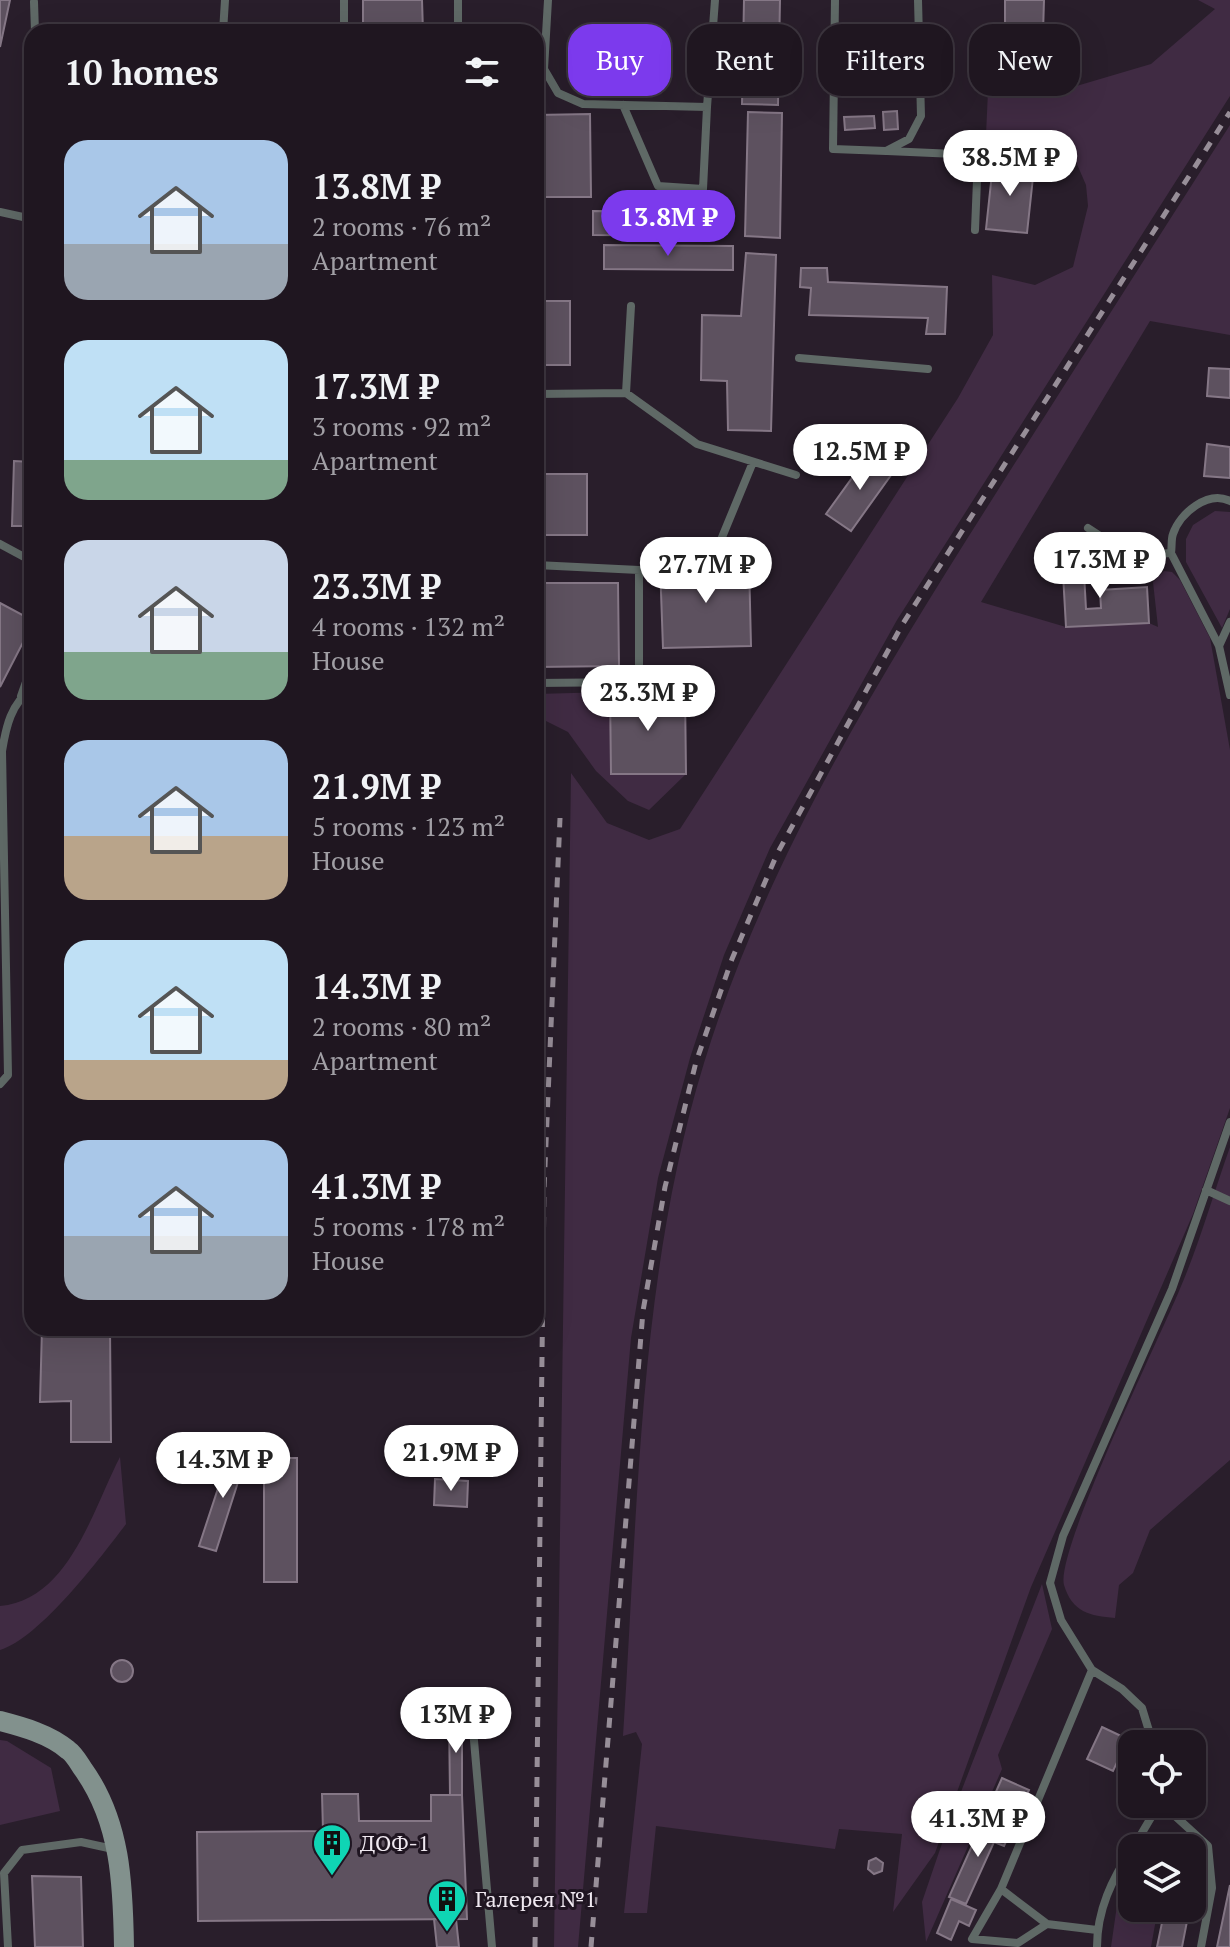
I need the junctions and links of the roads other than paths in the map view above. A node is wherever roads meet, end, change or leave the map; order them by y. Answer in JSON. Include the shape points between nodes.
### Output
{"nodes":[{"id":1,"x":225,"y":0,"type":"edge"},
{"id":2,"x":344,"y":0,"type":"edge"},
{"id":3,"x":458,"y":0,"type":"edge"},
{"id":4,"x":548,"y":0,"type":"edge"},
{"id":5,"x":715,"y":0,"type":"edge"},
{"id":6,"x":835,"y":0,"type":"edge"},
{"id":7,"x":918,"y":0,"type":"edge"},
{"id":8,"x":34,"y":2,"type":"dead end"},
{"id":9,"x":35,"y":24,"type":"edge"},
{"id":10,"x":224,"y":24,"type":"edge"},
{"id":11,"x":344,"y":24,"type":"edge"},
{"id":12,"x":458,"y":24,"type":"edge"},
{"id":13,"x":544,"y":34,"type":"edge"},
{"id":14,"x":544,"y":74,"type":"edge"},
{"id":15,"x":623,"y":105,"type":"junction"},
{"id":16,"x":707,"y":107,"type":"junction"},
{"id":17,"x":886,"y":151,"type":"junction"},
{"id":18,"x":0,"y":212,"type":"edge"},
{"id":19,"x":24,"y":217,"type":"edge"},
{"id":20,"x":975,"y":230,"type":"dead end"},
{"id":21,"x":631,"y":306,"type":"dead end"},
{"id":22,"x":799,"y":358,"type":"dead end"},
{"id":23,"x":928,"y":369,"type":"dead end"},
{"id":24,"x":626,"y":393,"type":"junction"},
{"id":25,"x":544,"y":394,"type":"edge"},
{"id":26,"x":753,"y":462,"type":"junction"},
{"id":27,"x":796,"y":475,"type":"dead end"},
{"id":28,"x":1230,"y":501,"type":"edge"},
{"id":29,"x":1088,"y":528,"type":"dead end"},
{"id":30,"x":0,"y":544,"type":"edge"},
{"id":31,"x":718,"y":547,"type":"dead end"},
{"id":32,"x":1171,"y":553,"type":"junction"},
{"id":33,"x":24,"y":557,"type":"edge"},
{"id":34,"x":544,"y":565,"type":"edge"},
{"id":35,"x":1230,"y":622,"type":"edge"},
{"id":36,"x":1219,"y":646,"type":"junction"},
{"id":37,"x":544,"y":683,"type":"edge"},
{"id":38,"x":24,"y":688,"type":"edge"},
{"id":39,"x":24,"y":695,"type":"edge"},
{"id":40,"x":1230,"y":695,"type":"edge"},
{"id":41,"x":21,"y":697,"type":"junction"},
{"id":42,"x":1,"y":832,"type":"edge"},
{"id":43,"x":0,"y":1084,"type":"edge"},
{"id":44,"x":1230,"y":1122,"type":"edge"},
{"id":45,"x":1206,"y":1190,"type":"junction"},
{"id":46,"x":1230,"y":1201,"type":"edge"},
{"id":47,"x":1092,"y":1670,"type":"junction"},
{"id":48,"x":0,"y":1721,"type":"edge"},
{"id":49,"x":473,"y":1729,"type":"dead end"},
{"id":50,"x":1149,"y":1730,"type":"edge"},
{"id":51,"x":1176,"y":1818,"type":"edge"},
{"id":52,"x":118,"y":1850,"type":"junction"},
{"id":53,"x":1118,"y":1870,"type":"edge"},
{"id":54,"x":2,"y":1873,"type":"edge"},
{"id":55,"x":1001,"y":1889,"type":"junction"},
{"id":56,"x":1047,"y":1924,"type":"junction"},
{"id":57,"x":1097,"y":1930,"type":"junction"},
{"id":58,"x":8,"y":1947,"type":"edge"},
{"id":59,"x":124,"y":1947,"type":"edge"},
{"id":60,"x":492,"y":1947,"type":"edge"},
{"id":61,"x":1097,"y":1947,"type":"edge"},
{"id":62,"x":1201,"y":1947,"type":"edge"}],
"edges":[{"from":1,"to":10,"type":"lane"},
{"from":2,"to":11,"type":"lane"},
{"from":3,"to":12,"type":"lane"},
{"from":4,"to":13,"type":"lane"},
{"from":5,"to":16,"type":"lane"},
{"from":6,"to":17,"type":"lane","via":[[833,149]]},
{"from":7,"to":17,"type":"lane","via":[[921,116],[909,139]]},
{"from":8,"to":9,"type":"lane"},
{"from":14,"to":15,"type":"lane","via":[[558,93],[583,104]]},
{"from":15,"to":16,"type":"lane"},
{"from":15,"to":16,"type":"lane","via":[[658,186],[703,189]]},
{"from":17,"to":20,"type":"lane","via":[[978,155]]},
{"from":18,"to":19,"type":"lane"},
{"from":21,"to":24,"type":"lane"},
{"from":22,"to":23,"type":"lane"},
{"from":24,"to":25,"type":"lane"},
{"from":24,"to":26,"type":"lane","via":[[697,444]]},
{"from":26,"to":27,"type":"lane"},
{"from":26,"to":31,"type":"lane"},
{"from":28,"to":32,"type":"lane","via":[[1207,500],[1187,512],[1173,534]]},
{"from":29,"to":32,"type":"lane","via":[[1131,556]]},
{"from":30,"to":33,"type":"lane"},
{"from":32,"to":36,"type":"lane"},
{"from":34,"to":37,"type":"lane","via":[[639,570],[639,682]]},
{"from":35,"to":36,"type":"lane"},
{"from":36,"to":40,"type":"lane"},
{"from":38,"to":41,"type":"lane"},
{"from":39,"to":41,"type":"lane"},
{"from":41,"to":42,"type":"lane","via":[[7,724],[2,751]]},
{"from":42,"to":43,"type":"lane","via":[[8,1075]]},
{"from":44,"to":45,"type":"lane"},
{"from":45,"to":46,"type":"lane"},
{"from":45,"to":47,"type":"lane","via":[[1172,1289],[1063,1536],[1050,1583],[1061,1620]]},
{"from":47,"to":50,"type":"lane","via":[[1142,1708]]},
{"from":47,"to":55,"type":"lane"},
{"from":48,"to":52,"type":"street","via":[[43,1734],[70,1750],[106,1810]]},
{"from":49,"to":60,"type":"lane"},
{"from":51,"to":62,"type":"lane","via":[[1208,1846],[1212,1888]]},
{"from":52,"to":54,"type":"lane","via":[[81,1842],[22,1850]]},
{"from":52,"to":59,"type":"street"},
{"from":53,"to":57,"type":"lane"},
{"from":54,"to":58,"type":"lane"},
{"from":55,"to":56,"type":"lane"},
{"from":55,"to":56,"type":"lane","via":[[972,1939],[1018,1943]]},
{"from":56,"to":57,"type":"lane"},
{"from":57,"to":61,"type":"lane"}]}
